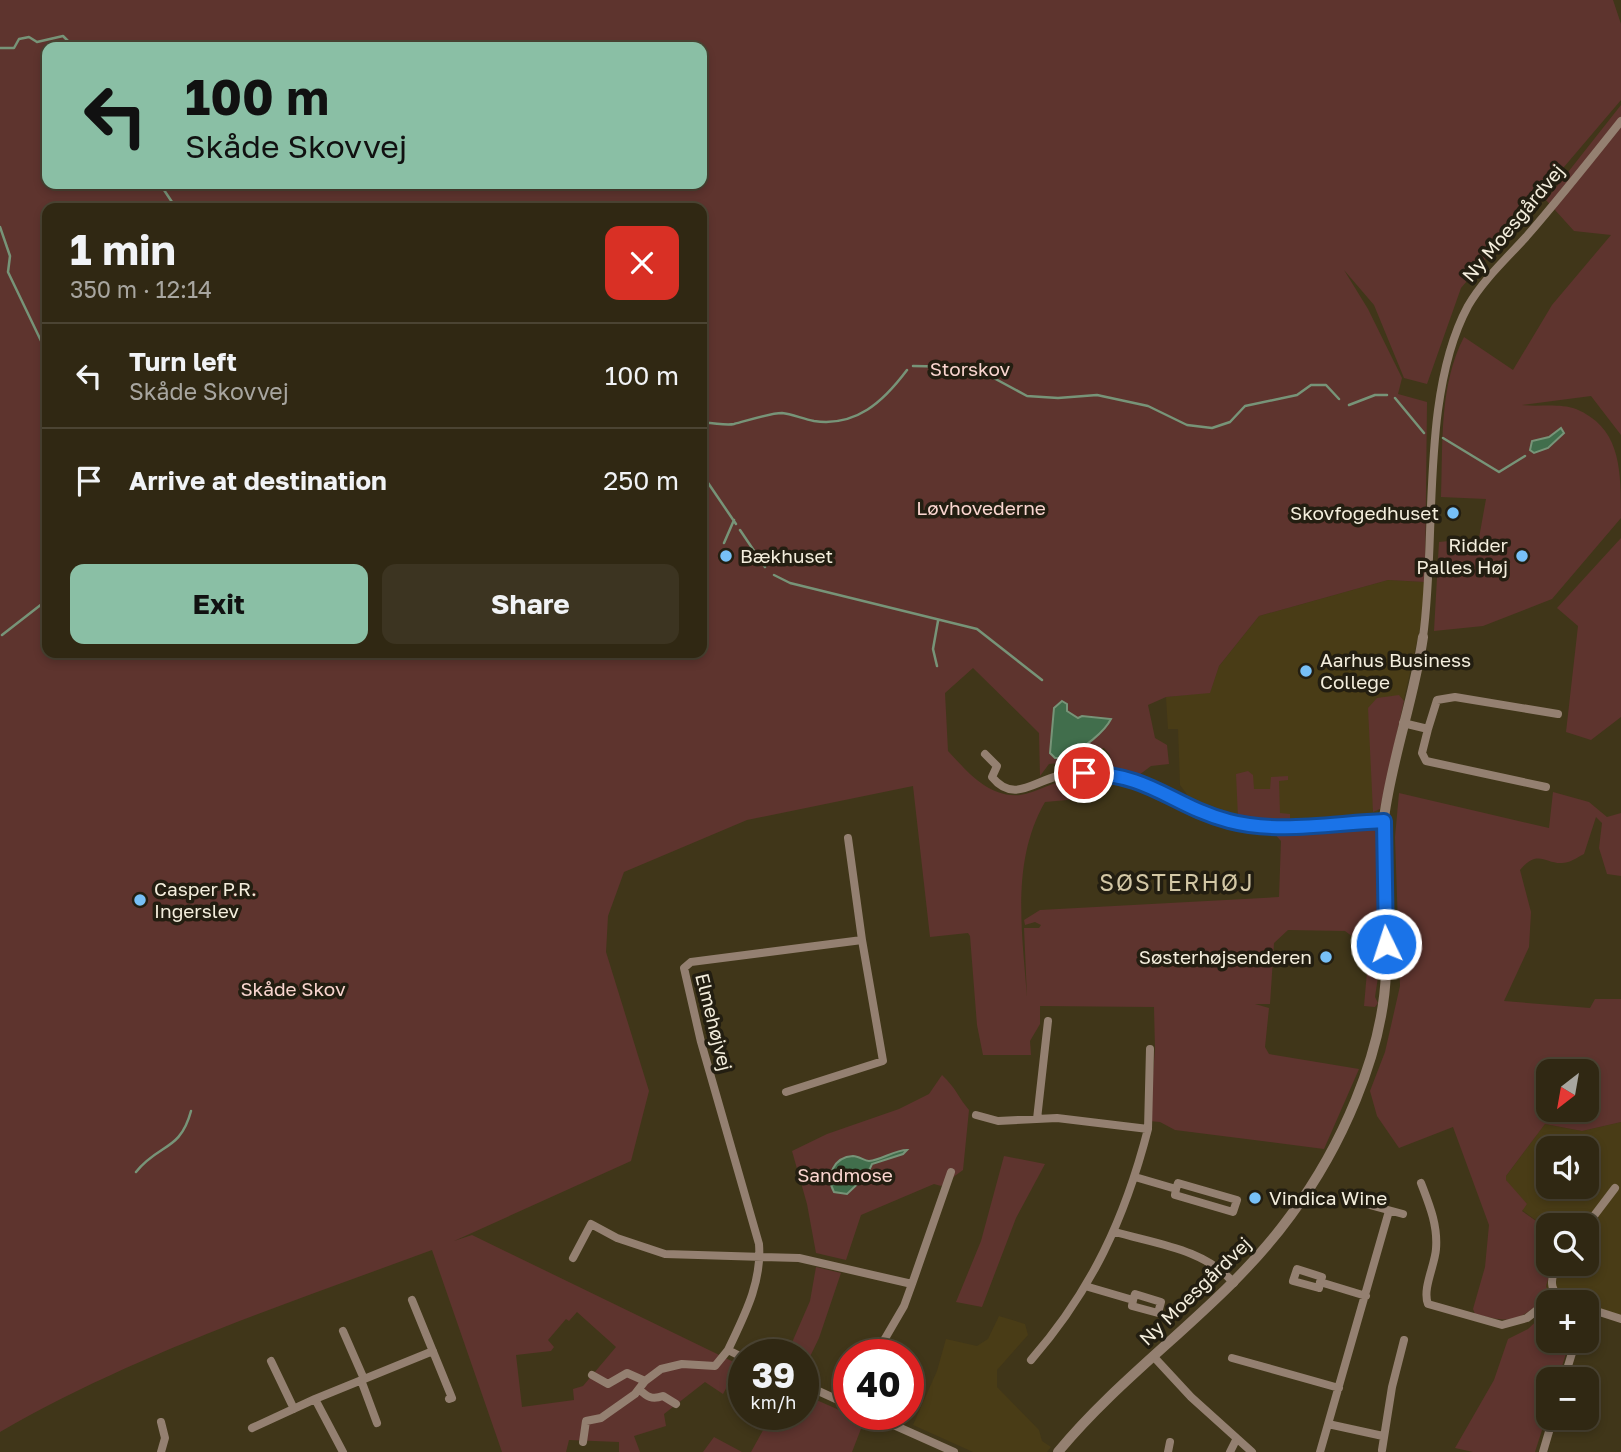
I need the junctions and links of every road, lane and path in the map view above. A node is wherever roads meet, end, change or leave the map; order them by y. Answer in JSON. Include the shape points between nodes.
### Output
{"nodes":[{"id":1,"x":1621,"y":121,"type":"edge"},
{"id":2,"x":1423,"y":638,"type":"joint"},
{"id":3,"x":1558,"y":714,"type":"dead end"},
{"id":4,"x":1403,"y":723,"type":"junction"},
{"id":5,"x":1428,"y":729,"type":"junction"},
{"id":6,"x":985,"y":754,"type":"dead end"},
{"id":7,"x":1546,"y":787,"type":"dead end"},
{"id":8,"x":1384,"y":821,"type":"junction"},
{"id":9,"x":848,"y":838,"type":"dead end"},
{"id":10,"x":862,"y":940,"type":"junction"},
{"id":11,"x":1048,"y":1021,"type":"dead end"},
{"id":12,"x":1150,"y":1049,"type":"dead end"},
{"id":13,"x":786,"y":1092,"type":"dead end"},
{"id":14,"x":976,"y":1115,"type":"dead end"},
{"id":15,"x":1037,"y":1119,"type":"junction"},
{"id":16,"x":1147,"y":1129,"type":"junction"},
{"id":17,"x":951,"y":1172,"type":"dead end"},
{"id":18,"x":1135,"y":1177,"type":"junction"},
{"id":19,"x":1421,"y":1183,"type":"dead end"},
{"id":20,"x":1615,"y":1188,"type":"dead end"},
{"id":21,"x":1177,"y":1189,"type":"junction"},
{"id":22,"x":1351,"y":1199,"type":"dead end"},
{"id":23,"x":1389,"y":1211,"type":"junction"},
{"id":24,"x":1596,"y":1213,"type":"edge"},
{"id":25,"x":1403,"y":1214,"type":"dead end"},
{"id":26,"x":1115,"y":1232,"type":"junction"},
{"id":27,"x":573,"y":1258,"type":"dead end"},
{"id":28,"x":760,"y":1258,"type":"junction"},
{"id":29,"x":1320,"y":1282,"type":"dead end"},
{"id":30,"x":1234,"y":1283,"type":"junction"},
{"id":31,"x":912,"y":1284,"type":"junction"},
{"id":32,"x":1086,"y":1286,"type":"junction"},
{"id":33,"x":1366,"y":1296,"type":"junction"},
{"id":34,"x":412,"y":1300,"type":"dead end"},
{"id":35,"x":1133,"y":1300,"type":"dead end"},
{"id":36,"x":1536,"y":1311,"type":"edge"},
{"id":37,"x":1599,"y":1312,"type":"edge"},
{"id":38,"x":1621,"y":1320,"type":"edge"},
{"id":39,"x":343,"y":1331,"type":"dead end"},
{"id":40,"x":885,"y":1339,"type":"edge"},
{"id":41,"x":1404,"y":1340,"type":"dead end"},
{"id":42,"x":727,"y":1350,"type":"joint"},
{"id":43,"x":433,"y":1351,"type":"junction"},
{"id":44,"x":1153,"y":1356,"type":"junction"},
{"id":45,"x":1232,"y":1358,"type":"dead end"},
{"id":46,"x":271,"y":1360,"type":"dead end"},
{"id":47,"x":1031,"y":1360,"type":"dead end"},
{"id":48,"x":592,"y":1375,"type":"dead end"},
{"id":49,"x":363,"y":1379,"type":"junction"},
{"id":50,"x":645,"y":1381,"type":"junction"},
{"id":51,"x":1339,"y":1388,"type":"junction"},
{"id":52,"x":639,"y":1389,"type":"junction"},
{"id":53,"x":316,"y":1399,"type":"junction"},
{"id":54,"x":449,"y":1399,"type":"dead end"},
{"id":55,"x":676,"y":1404,"type":"dead end"},
{"id":56,"x":293,"y":1409,"type":"junction"},
{"id":57,"x":161,"y":1422,"type":"dead end"},
{"id":58,"x":377,"y":1423,"type":"dead end"},
{"id":59,"x":1328,"y":1424,"type":"junction"},
{"id":60,"x":252,"y":1428,"type":"dead end"},
{"id":61,"x":902,"y":1430,"type":"edge"},
{"id":62,"x":1549,"y":1430,"type":"edge"},
{"id":63,"x":1383,"y":1436,"type":"junction"},
{"id":64,"x":1236,"y":1440,"type":"junction"},
{"id":65,"x":583,"y":1442,"type":"dead end"},
{"id":66,"x":1170,"y":1442,"type":"dead end"},
{"id":67,"x":944,"y":1450,"type":"edge"},
{"id":68,"x":1381,"y":1450,"type":"edge"},
{"id":69,"x":162,"y":1452,"type":"edge"},
{"id":70,"x":343,"y":1452,"type":"edge"},
{"id":71,"x":954,"y":1452,"type":"edge"},
{"id":72,"x":1058,"y":1452,"type":"edge"},
{"id":73,"x":1168,"y":1452,"type":"edge"},
{"id":74,"x":1230,"y":1452,"type":"edge"},
{"id":75,"x":1252,"y":1452,"type":"edge"},
{"id":76,"x":1320,"y":1452,"type":"edge"},
{"id":77,"x":1543,"y":1452,"type":"edge"}],
"edges":[{"from":1,"to":2,"type":"street","name":"Ny Moesgårdvej","via":[[1478,289],[1467,309],[1447,362],[1439,405]]},
{"from":2,"to":4,"type":"street","name":"Ny Moesgårdvej"},
{"from":3,"to":5,"type":"street","via":[[1455,696],[1437,700]]},
{"from":4,"to":5,"type":"street"},
{"from":4,"to":8,"type":"street","name":"Ny Moesgårdvej"},
{"from":5,"to":7,"type":"street","via":[[1422,753],[1426,761]]},
{"from":6,"to":8,"type":"street","via":[[997,766],[992,777],[1008,790],[1027,790],[1062,775],[1107,773],[1141,781],[1198,809],[1244,824]]},
{"from":8,"to":30,"type":"street","name":"Ny Moesgårdvej","via":[[1386,973],[1368,1061],[1352,1108],[1310,1188]]},
{"from":9,"to":10,"type":"street"},
{"from":10,"to":13,"type":"street","via":[[883,1061]]},
{"from":10,"to":28,"type":"street","name":"Elmehøjvej","via":[[691,962],[684,968],[753,1217]]},
{"from":11,"to":15,"type":"street"},
{"from":12,"to":16,"type":"street"},
{"from":14,"to":15,"type":"street","via":[[998,1121]]},
{"from":15,"to":16,"type":"street"},
{"from":16,"to":18,"type":"street"},
{"from":17,"to":31,"type":"street"},
{"from":18,"to":21,"type":"street"},
{"from":18,"to":26,"type":"street"},
{"from":19,"to":36,"type":"street","via":[[1436,1230],[1428,1304],[1502,1325]]},
{"from":20,"to":24,"type":"street"},
{"from":21,"to":21,"type":"street","via":[[1175,1195],[1233,1212],[1237,1200],[1178,1183]]},
{"from":22,"to":23,"type":"street"},
{"from":23,"to":25,"type":"street"},
{"from":23,"to":33,"type":"street"},
{"from":26,"to":30,"type":"street","via":[[1200,1256],[1220,1267]]},
{"from":26,"to":32,"type":"street"},
{"from":27,"to":28,"type":"street","via":[[591,1224],[665,1254]]},
{"from":28,"to":31,"type":"street","via":[[799,1258]]},
{"from":28,"to":42,"type":"street","name":"Elmehøjvej","via":[[753,1296]]},
{"from":29,"to":33,"type":"street"},
{"from":30,"to":44,"type":"street","name":"Ny Moesgårdvej"},
{"from":31,"to":40,"type":"street"},
{"from":32,"to":35,"type":"street"},
{"from":32,"to":47,"type":"street"},
{"from":33,"to":51,"type":"street"},
{"from":34,"to":43,"type":"street"},
{"from":37,"to":38,"type":"street"},
{"from":39,"to":49,"type":"street"},
{"from":41,"to":63,"type":"street"},
{"from":42,"to":50,"type":"street","via":[[715,1366],[670,1366]]},
{"from":43,"to":49,"type":"street"},
{"from":43,"to":54,"type":"street"},
{"from":44,"to":64,"type":"street"},
{"from":44,"to":72,"type":"street","name":"Ny Moesgårdvej","via":[[1089,1415]]},
{"from":45,"to":51,"type":"street"},
{"from":46,"to":56,"type":"street"},
{"from":48,"to":50,"type":"street","via":[[608,1384],[627,1373]]},
{"from":49,"to":53,"type":"street"},
{"from":49,"to":58,"type":"street"},
{"from":50,"to":52,"type":"street"},
{"from":51,"to":59,"type":"street"},
{"from":52,"to":55,"type":"street","via":[[652,1399],[663,1396]]},
{"from":52,"to":65,"type":"street","via":[[601,1419],[586,1421]]},
{"from":53,"to":56,"type":"street"},
{"from":53,"to":70,"type":"street"},
{"from":56,"to":60,"type":"street"},
{"from":57,"to":69,"type":"street"},
{"from":59,"to":63,"type":"street"},
{"from":59,"to":76,"type":"street"},
{"from":61,"to":67,"type":"street"},
{"from":62,"to":77,"type":"street"},
{"from":63,"to":68,"type":"street"},
{"from":64,"to":74,"type":"street"},
{"from":64,"to":75,"type":"street"},
{"from":66,"to":73,"type":"street"},
{"from":67,"to":71,"type":"street"}]}
